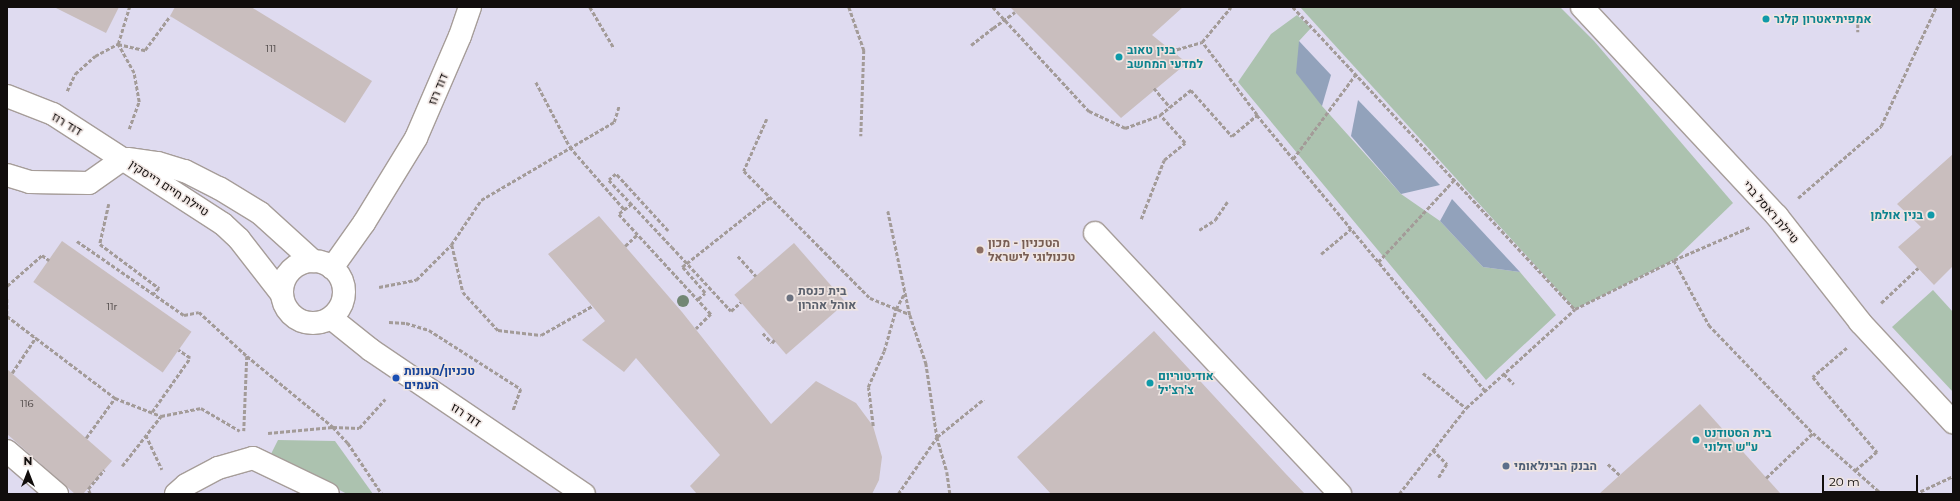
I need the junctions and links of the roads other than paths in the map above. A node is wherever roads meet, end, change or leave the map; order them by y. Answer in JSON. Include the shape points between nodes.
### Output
{"nodes":[{"id":1,"x":470,"y":7,"type":"edge"},
{"id":2,"x":1582,"y":7,"type":"edge"},
{"id":3,"x":7,"y":96,"type":"edge"},
{"id":4,"x":123,"y":159,"type":"junction"},
{"id":5,"x":7,"y":175,"type":"edge"},
{"id":6,"x":1095,"y":233,"type":"dead end"},
{"id":7,"x":323,"y":264,"type":"junction"},
{"id":8,"x":281,"y":293,"type":"junction"},
{"id":9,"x":331,"y":318,"type":"junction"},
{"id":10,"x":1953,"y":422,"type":"edge"},
{"id":11,"x":7,"y":451,"type":"edge"},
{"id":12,"x":57,"y":494,"type":"edge"},
{"id":13,"x":176,"y":494,"type":"edge"},
{"id":14,"x":328,"y":494,"type":"edge"},
{"id":15,"x":584,"y":494,"type":"edge"},
{"id":16,"x":1340,"y":494,"type":"edge"}],
"edges":[{"from":1,"to":7,"type":"street","name":"דוד רוז","via":[[416,138],[364,223]]},
{"from":2,"to":10,"type":"street","name":"טיילת ראסל ברי","via":[[1777,216],[1868,330]]},
{"from":3,"to":4,"type":"street","name":"דוד רוז","via":[[53,114]]},
{"from":4,"to":5,"type":"street","via":[[89,183],[30,182]]},
{"from":4,"to":7,"type":"street","name":"טיילת חיים רייסקין","via":[[158,163],[185,171],[219,188],[260,213]]},
{"from":4,"to":8,"type":"street","name":"טיילת חיים רייסקין","via":[[223,224],[239,239]]},
{"from":6,"to":16,"type":"street"},
{"from":7,"to":8,"type":"street","via":[[294,267],[286,275]]},
{"from":7,"to":9,"type":"street","via":[[339,275],[344,293],[338,311]]},
{"from":8,"to":9,"type":"street","via":[[283,302],[294,318],[312,324]]},
{"from":9,"to":15,"type":"street","name":"דוד רוז","via":[[371,350]]},
{"from":11,"to":12,"type":"street"},
{"from":13,"to":14,"type":"street","via":[[186,484],[218,468],[253,458]]}]}
